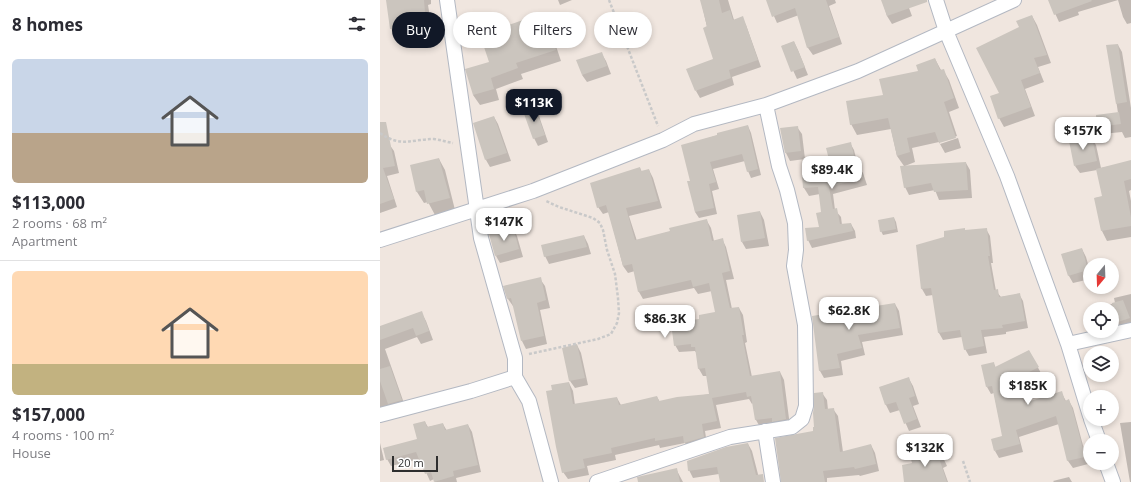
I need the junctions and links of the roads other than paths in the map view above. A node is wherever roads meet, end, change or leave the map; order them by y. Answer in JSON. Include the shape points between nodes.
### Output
{"nodes":[{"id":1,"x":447,"y":0,"type":"edge"},
{"id":2,"x":936,"y":0,"type":"edge"},
{"id":3,"x":1014,"y":0,"type":"edge"},
{"id":4,"x":946,"y":31,"type":"junction"},
{"id":5,"x":766,"y":105,"type":"junction"},
{"id":6,"x":477,"y":209,"type":"junction"},
{"id":7,"x":380,"y":240,"type":"edge"},
{"id":8,"x":1131,"y":330,"type":"edge"},
{"id":9,"x":1068,"y":344,"type":"junction"},
{"id":10,"x":515,"y":377,"type":"junction"},
{"id":11,"x":1083,"y":393,"type":"edge"},
{"id":12,"x":380,"y":415,"type":"edge"},
{"id":13,"x":765,"y":431,"type":"junction"},
{"id":14,"x":1109,"y":470,"type":"edge"},
{"id":15,"x":550,"y":482,"type":"edge"},
{"id":16,"x":596,"y":482,"type":"edge"},
{"id":17,"x":773,"y":482,"type":"edge"},
{"id":18,"x":1113,"y":482,"type":"edge"}],
"edges":[{"from":1,"to":6,"type":"street"},
{"from":2,"to":4,"type":"street"},
{"from":3,"to":4,"type":"street"},
{"from":4,"to":5,"type":"street","via":[[858,71]]},
{"from":4,"to":9,"type":"street","via":[[1007,176]]},
{"from":5,"to":6,"type":"street","via":[[694,124],[663,140],[533,191]]},
{"from":5,"to":13,"type":"street","via":[[795,223],[794,266],[805,325],[806,406],[802,419],[792,427]]},
{"from":6,"to":7,"type":"street"},
{"from":6,"to":10,"type":"street","via":[[481,238],[515,358]]},
{"from":8,"to":9,"type":"street"},
{"from":9,"to":11,"type":"street"},
{"from":10,"to":12,"type":"street"},
{"from":10,"to":15,"type":"street","via":[[529,401]]},
{"from":13,"to":16,"type":"street","via":[[730,437]]},
{"from":13,"to":17,"type":"street"},
{"from":14,"to":18,"type":"street"}]}
